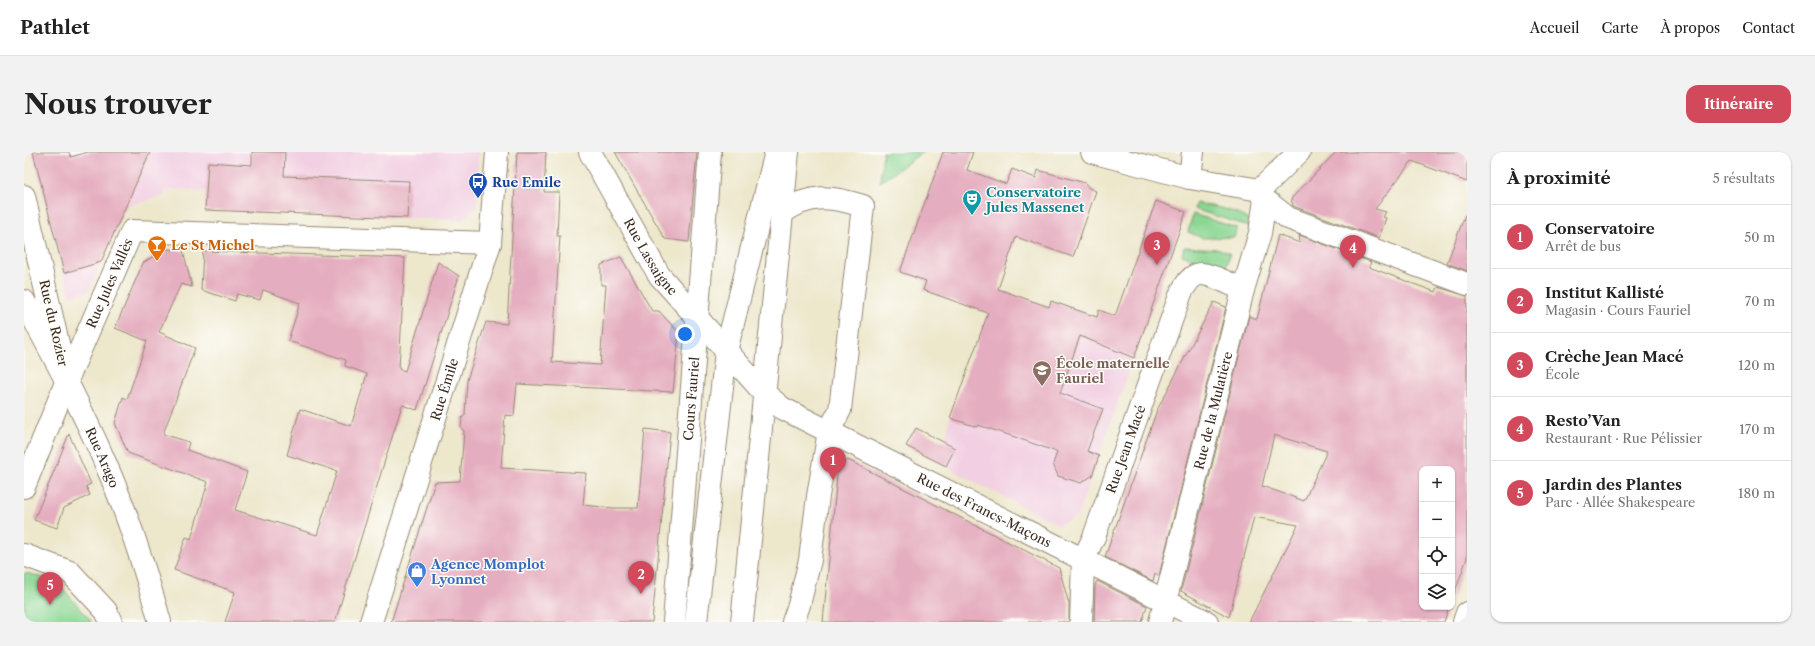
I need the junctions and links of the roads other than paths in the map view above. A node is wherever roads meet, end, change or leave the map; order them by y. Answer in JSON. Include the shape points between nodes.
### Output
{"nodes":[{"id":1,"x":498,"y":152,"type":"edge"},
{"id":2,"x":590,"y":152,"type":"edge"},
{"id":3,"x":710,"y":152,"type":"edge"},
{"id":4,"x":776,"y":152,"type":"edge"},
{"id":5,"x":788,"y":152,"type":"edge"},
{"id":6,"x":1092,"y":152,"type":"edge"},
{"id":7,"x":1194,"y":152,"type":"edge"},
{"id":8,"x":1293,"y":153,"type":"edge"},
{"id":9,"x":1190,"y":178,"type":"junction"},
{"id":10,"x":1263,"y":195,"type":"junction"},
{"id":11,"x":24,"y":196,"type":"edge"},
{"id":12,"x":782,"y":213,"type":"junction"},
{"id":13,"x":490,"y":242,"type":"junction"},
{"id":14,"x":1467,"y":284,"type":"edge"},
{"id":15,"x":1243,"y":290,"type":"junction"},
{"id":16,"x":24,"y":301,"type":"edge"},
{"id":17,"x":696,"y":318,"type":"junction"},
{"id":18,"x":726,"y":351,"type":"junction"},
{"id":19,"x":67,"y":380,"type":"junction"},
{"id":20,"x":764,"y":393,"type":"junction"},
{"id":21,"x":829,"y":431,"type":"junction"},
{"id":22,"x":24,"y":488,"type":"edge"},
{"id":23,"x":24,"y":555,"type":"edge"},
{"id":24,"x":1083,"y":560,"type":"junction"},
{"id":25,"x":1165,"y":601,"type":"junction"},
{"id":26,"x":1467,"y":613,"type":"edge"},
{"id":27,"x":111,"y":622,"type":"edge"},
{"id":28,"x":160,"y":622,"type":"edge"},
{"id":29,"x":371,"y":622,"type":"edge"},
{"id":30,"x":674,"y":622,"type":"edge"},
{"id":31,"x":696,"y":622,"type":"edge"},
{"id":32,"x":742,"y":622,"type":"edge"},
{"id":33,"x":793,"y":622,"type":"edge"},
{"id":34,"x":1081,"y":622,"type":"edge"},
{"id":35,"x":1160,"y":622,"type":"edge"},
{"id":36,"x":1207,"y":622,"type":"edge"},
{"id":37,"x":1464,"y":622,"type":"edge"}],
"edges":[{"from":1,"to":13,"type":"street","name":"Rue Émile"},
{"from":2,"to":17,"type":"street","name":"Rue Lassaigne","via":[[660,275]]},
{"from":3,"to":17,"type":"street","name":"Cours Fauriel"},
{"from":4,"to":18,"type":"street"},
{"from":5,"to":12,"type":"street"},
{"from":6,"to":9,"type":"street"},
{"from":7,"to":9,"type":"street"},
{"from":8,"to":10,"type":"street"},
{"from":9,"to":10,"type":"street"},
{"from":10,"to":14,"type":"street","via":[[1288,218]]},
{"from":10,"to":15,"type":"street","name":"Rue de la Mulatière","via":[[1260,233]]},
{"from":11,"to":19,"type":"street","name":"Rue du Rozier"},
{"from":12,"to":20,"type":"street"},
{"from":12,"to":21,"type":"street","via":[[809,199],[844,200],[863,206],[840,410]]},
{"from":13,"to":19,"type":"street","name":"Rue Jules Vallès","via":[[132,231]]},
{"from":13,"to":29,"type":"street","name":"Rue Émile"},
{"from":15,"to":24,"type":"street","name":"Rue Jean Macé","via":[[1201,274],[1187,283],[1178,301],[1094,537]]},
{"from":15,"to":25,"type":"street","name":"Rue de la Mulatière"},
{"from":16,"to":19,"type":"street","name":"Rue Arago"},
{"from":17,"to":18,"type":"street","name":"Rue Lassaigne"},
{"from":17,"to":30,"type":"street","name":"Cours Fauriel"},
{"from":18,"to":20,"type":"street"},
{"from":18,"to":31,"type":"street"},
{"from":19,"to":22,"type":"street","name":"Rue Jules Vallès"},
{"from":19,"to":28,"type":"street","name":"Rue Arago","via":[[107,467],[143,563]]},
{"from":20,"to":21,"type":"street","name":"Rue des Francs-Maçons","via":[[782,408]]},
{"from":20,"to":32,"type":"street"},
{"from":21,"to":24,"type":"street","name":"Rue des Francs-Maçons"},
{"from":21,"to":33,"type":"street","via":[[810,560]]},
{"from":23,"to":27,"type":"street","via":[[70,572],[106,612]]},
{"from":24,"to":25,"type":"street","name":"Rue des Francs-Maçons"},
{"from":24,"to":34,"type":"street"},
{"from":25,"to":35,"type":"street","name":"Rue de la Mulatière"},
{"from":25,"to":36,"type":"street","name":"Rue des Francs-Maçons"},
{"from":26,"to":37,"type":"street"}]}
